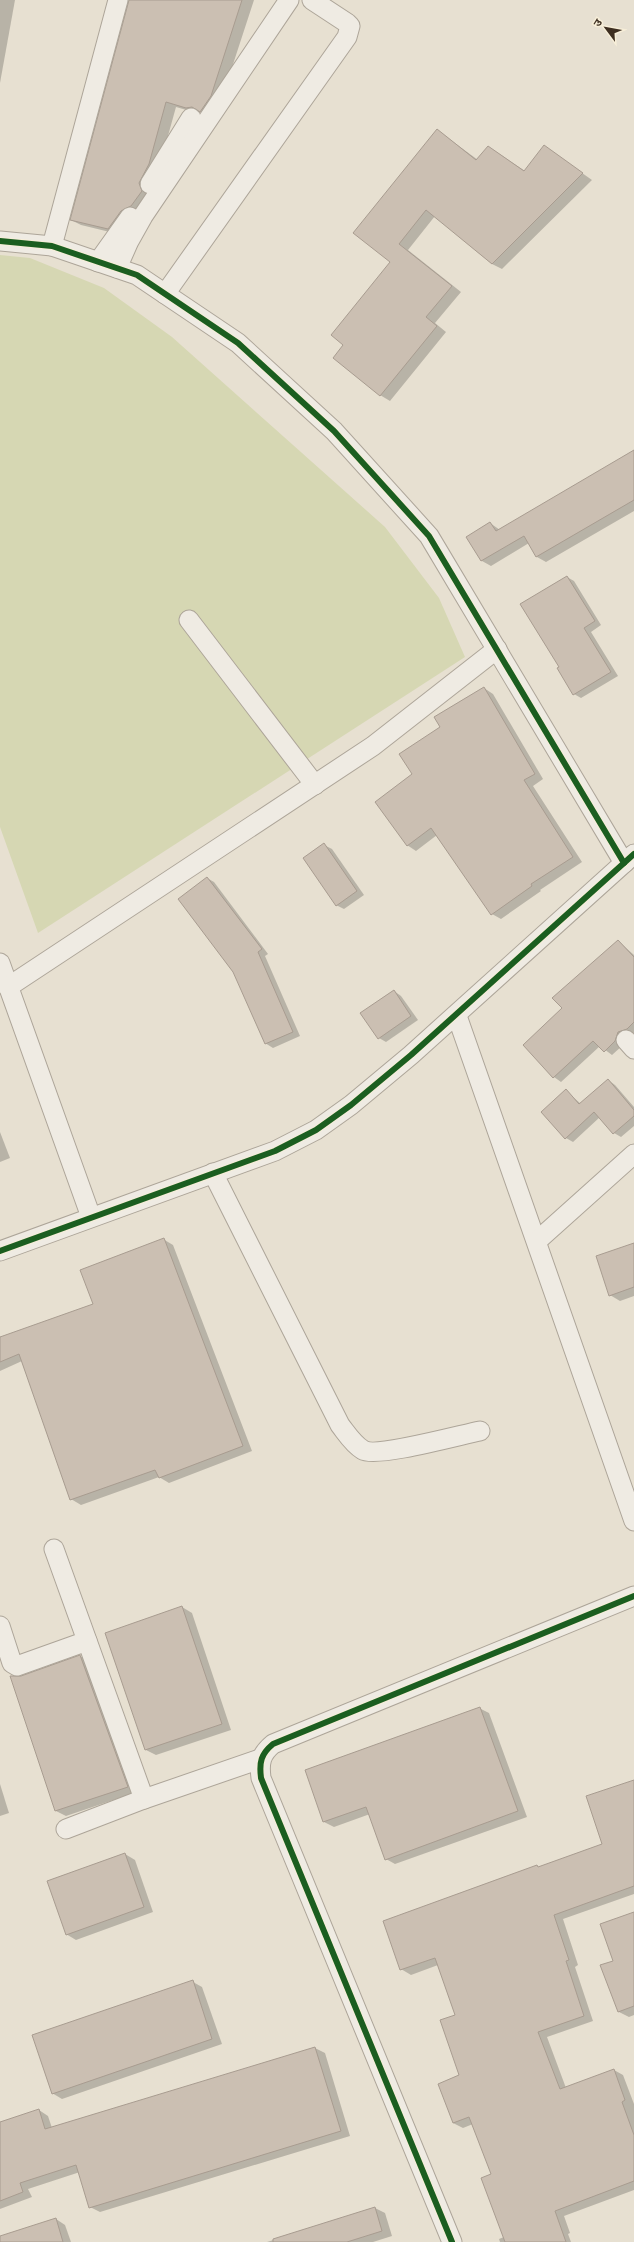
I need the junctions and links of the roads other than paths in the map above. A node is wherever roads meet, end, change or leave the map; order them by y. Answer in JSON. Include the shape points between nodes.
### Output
{"nodes":[{"id":1,"x":118,"y":0,"type":"edge"},
{"id":2,"x":289,"y":0,"type":"edge"},
{"id":3,"x":312,"y":0,"type":"edge"},
{"id":4,"x":191,"y":118,"type":"dead end"},
{"id":5,"x":0,"y":241,"type":"edge"},
{"id":6,"x":52,"y":246,"type":"junction"},
{"id":7,"x":98,"y":262,"type":"junction"},
{"id":8,"x":117,"y":268,"type":"junction"},
{"id":9,"x":165,"y":294,"type":"junction"},
{"id":10,"x":189,"y":620,"type":"dead end"},
{"id":11,"x":497,"y":649,"type":"junction"},
{"id":12,"x":315,"y":785,"type":"junction"},
{"id":13,"x":629,"y":859,"type":"edge"},
{"id":14,"x":0,"y":963,"type":"edge"},
{"id":15,"x":8,"y":987,"type":"junction"},
{"id":16,"x":457,"y":1016,"type":"junction"},
{"id":17,"x":634,"y":1154,"type":"edge"},
{"id":18,"x":213,"y":1173,"type":"junction"},
{"id":19,"x":91,"y":1217,"type":"junction"},
{"id":20,"x":537,"y":1241,"type":"junction"},
{"id":21,"x":0,"y":1251,"type":"edge"},
{"id":22,"x":480,"y":1431,"type":"dead end"},
{"id":23,"x":634,"y":1521,"type":"edge"},
{"id":24,"x":54,"y":1549,"type":"dead end"},
{"id":25,"x":634,"y":1596,"type":"edge"},
{"id":26,"x":0,"y":1626,"type":"edge"},
{"id":27,"x":87,"y":1640,"type":"junction"},
{"id":28,"x":260,"y":1759,"type":"junction"},
{"id":29,"x":144,"y":1799,"type":"junction"},
{"id":30,"x":66,"y":1830,"type":"dead end"},
{"id":31,"x":452,"y":2242,"type":"edge"}],
"edges":[{"from":1,"to":6,"type":"street"},
{"from":2,"to":8,"type":"street","via":[[144,216]]},
{"from":3,"to":9,"type":"street","via":[[350,26],[347,37]]},
{"from":4,"to":7,"type":"street","via":[[119,234]]},
{"from":5,"to":6,"type":"street"},
{"from":6,"to":7,"type":"street"},
{"from":7,"to":8,"type":"street"},
{"from":8,"to":9,"type":"street","via":[[137,275]]},
{"from":9,"to":11,"type":"street","via":[[238,343],[334,431],[429,536]]},
{"from":10,"to":12,"type":"street"},
{"from":11,"to":12,"type":"street","via":[[373,746]]},
{"from":11,"to":13,"type":"street"},
{"from":12,"to":15,"type":"street"},
{"from":13,"to":16,"type":"street"},
{"from":14,"to":15,"type":"street"},
{"from":15,"to":19,"type":"street"},
{"from":16,"to":18,"type":"street","via":[[351,1105],[316,1130],[275,1151]]},
{"from":16,"to":20,"type":"street"},
{"from":17,"to":20,"type":"street"},
{"from":18,"to":19,"type":"street"},
{"from":18,"to":22,"type":"street","via":[[340,1425],[352,1442],[364,1451],[381,1452]]},
{"from":19,"to":21,"type":"street"},
{"from":20,"to":23,"type":"street"},
{"from":24,"to":27,"type":"street"},
{"from":25,"to":28,"type":"street","via":[[273,1744]]},
{"from":26,"to":27,"type":"street","via":[[12,1663],[17,1666]]},
{"from":27,"to":29,"type":"street"},
{"from":28,"to":29,"type":"street"},
{"from":28,"to":31,"type":"street","via":[[261,1778]]},
{"from":29,"to":30,"type":"street"}]}
